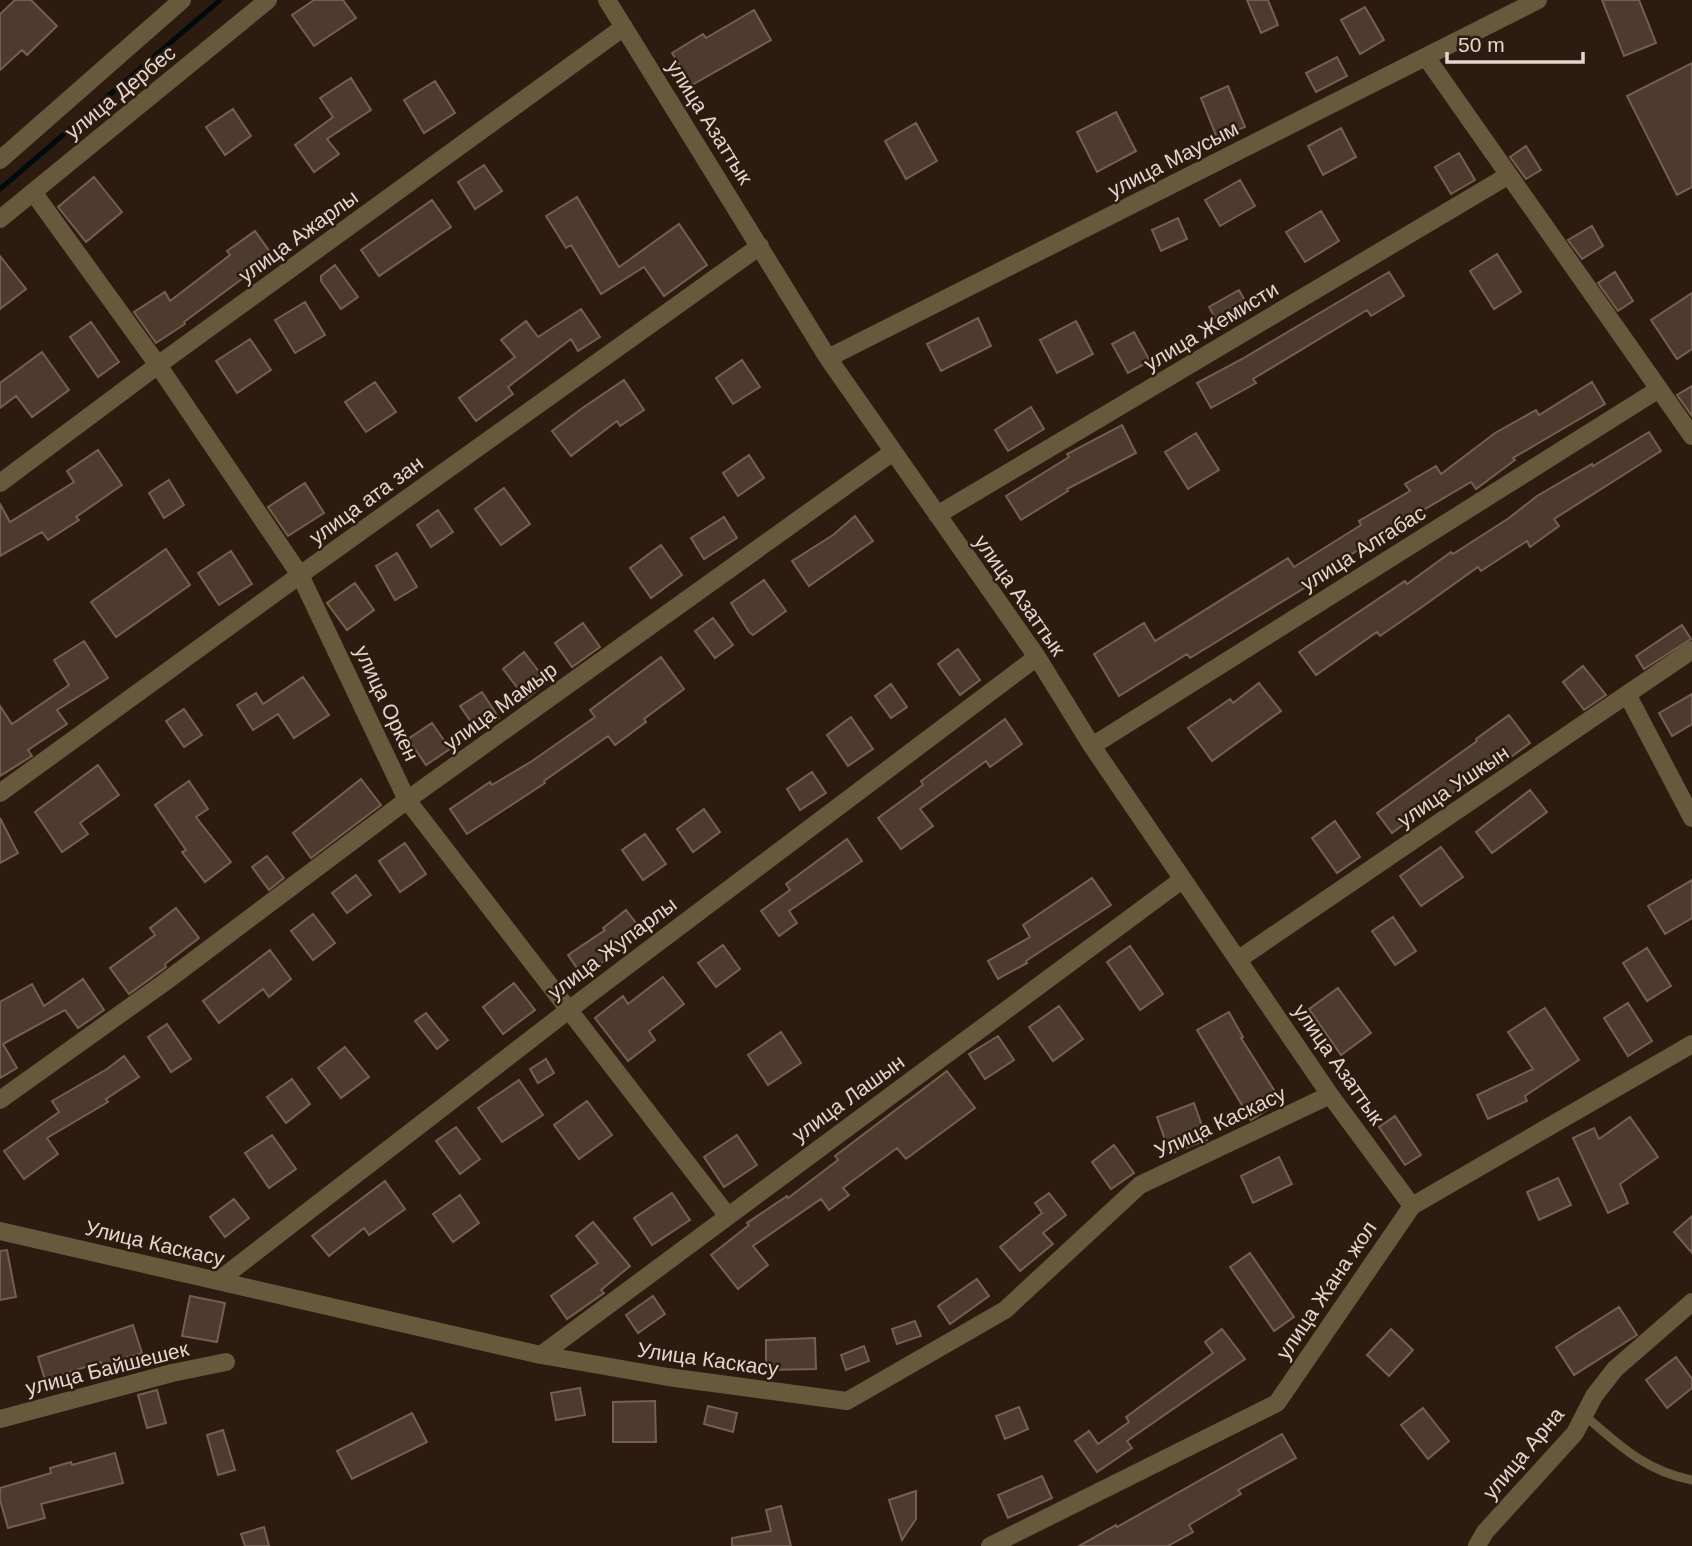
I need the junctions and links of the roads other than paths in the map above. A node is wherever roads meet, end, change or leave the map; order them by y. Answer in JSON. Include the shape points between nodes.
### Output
{"nodes":[{"id":1,"x":182,"y":0,"type":"edge"},
{"id":2,"x":268,"y":0,"type":"edge"},
{"id":3,"x":607,"y":0,"type":"edge"},
{"id":4,"x":1538,"y":0,"type":"edge"},
{"id":5,"x":624,"y":27,"type":"junction"},
{"id":6,"x":1426,"y":57,"type":"junction"},
{"id":7,"x":0,"y":160,"type":"edge"},
{"id":8,"x":1509,"y":175,"type":"junction"},
{"id":9,"x":33,"y":192,"type":"junction"},
{"id":10,"x":0,"y":219,"type":"edge"},
{"id":11,"x":760,"y":246,"type":"junction"},
{"id":12,"x":828,"y":358,"type":"junction"},
{"id":13,"x":158,"y":365,"type":"junction"},
{"id":14,"x":1659,"y":389,"type":"junction"},
{"id":15,"x":1692,"y":436,"type":"edge"},
{"id":16,"x":893,"y":452,"type":"junction"},
{"id":17,"x":0,"y":483,"type":"edge"},
{"id":18,"x":937,"y":515,"type":"junction"},
{"id":19,"x":300,"y":575,"type":"junction"},
{"id":20,"x":1692,"y":650,"type":"edge"},
{"id":21,"x":1037,"y":657,"type":"junction"},
{"id":22,"x":1627,"y":694,"type":"junction"},
{"id":23,"x":1092,"y":746,"type":"junction"},
{"id":24,"x":0,"y":793,"type":"edge"},
{"id":25,"x":407,"y":800,"type":"junction"},
{"id":26,"x":1692,"y":818,"type":"edge"},
{"id":27,"x":1183,"y":879,"type":"junction"},
{"id":28,"x":1239,"y":959,"type":"junction"},
{"id":29,"x":570,"y":1009,"type":"junction"},
{"id":30,"x":1692,"y":1044,"type":"edge"},
{"id":31,"x":1330,"y":1095,"type":"junction"},
{"id":32,"x":0,"y":1100,"type":"edge"},
{"id":33,"x":1412,"y":1206,"type":"junction"},
{"id":34,"x":727,"y":1215,"type":"junction"},
{"id":35,"x":0,"y":1231,"type":"edge"},
{"id":36,"x":218,"y":1281,"type":"junction"},
{"id":37,"x":1692,"y":1302,"type":"edge"},
{"id":38,"x":541,"y":1355,"type":"junction"},
{"id":39,"x":226,"y":1362,"type":"dead end"},
{"id":40,"x":1584,"y":1415,"type":"junction"},
{"id":41,"x":0,"y":1419,"type":"edge"},
{"id":42,"x":1692,"y":1480,"type":"edge"},
{"id":43,"x":990,"y":1546,"type":"edge"},
{"id":44,"x":1477,"y":1546,"type":"edge"}],
"edges":[{"from":1,"to":7,"type":"street","name":"улица Дербес"},
{"from":2,"to":9,"type":"street","name":"улица Дербес"},
{"from":3,"to":5,"type":"street","name":"улица Азаттык"},
{"from":4,"to":6,"type":"street","name":"улица Маусым"},
{"from":5,"to":11,"type":"street","name":"улица Азаттык"},
{"from":5,"to":13,"type":"street","name":"улица Ажарлы"},
{"from":6,"to":8,"type":"street"},
{"from":6,"to":12,"type":"street","name":"улица Маусым"},
{"from":8,"to":14,"type":"street"},
{"from":8,"to":18,"type":"street","name":"улица Жемисти"},
{"from":9,"to":10,"type":"street","name":"улица Дербес"},
{"from":9,"to":13,"type":"street","name":"улица Оркен"},
{"from":11,"to":12,"type":"street","name":"улица Азаттык"},
{"from":11,"to":19,"type":"street","name":"улица ата зан"},
{"from":12,"to":16,"type":"street","name":"улица Азаттык"},
{"from":13,"to":17,"type":"street","name":"улица Ажарлы"},
{"from":13,"to":19,"type":"street","name":"улица Оркен"},
{"from":14,"to":15,"type":"street"},
{"from":14,"to":23,"type":"street","name":"улица Алгабас"},
{"from":16,"to":18,"type":"street","name":"улица Азаттык"},
{"from":16,"to":25,"type":"street","name":"улица Мамыр"},
{"from":18,"to":21,"type":"street","name":"улица Азаттык"},
{"from":19,"to":24,"type":"street","name":"улица ата зан"},
{"from":19,"to":25,"type":"street","name":"улица Оркен"},
{"from":20,"to":22,"type":"street","name":"улица Ушкын"},
{"from":21,"to":23,"type":"street","name":"улица Азаттык"},
{"from":21,"to":29,"type":"street","name":"улица Жупарлы"},
{"from":22,"to":26,"type":"street"},
{"from":22,"to":28,"type":"street","name":"улица Ушкын"},
{"from":23,"to":27,"type":"street","name":"улица Азаттык"},
{"from":25,"to":29,"type":"street","name":"улица Оркен"},
{"from":25,"to":32,"type":"street","name":"улица Мамыр"},
{"from":27,"to":28,"type":"street","name":"улица Азаттык"},
{"from":27,"to":34,"type":"street","name":"улица Лашын"},
{"from":28,"to":31,"type":"street","name":"улица Азаттык"},
{"from":29,"to":34,"type":"street","name":"улица Оркен"},
{"from":29,"to":36,"type":"street","name":"улица Жупарлы"},
{"from":30,"to":33,"type":"street","name":"улица Жана жол"},
{"from":31,"to":33,"type":"street","name":"улица Азаттык"},
{"from":31,"to":38,"type":"street","name":"Улица Каскасу","via":[[1140,1185],[1005,1310],[847,1401]]},
{"from":33,"to":43,"type":"street","name":"улица Жана жол","via":[[1276,1403]]},
{"from":34,"to":38,"type":"street","name":"улица Лашын"},
{"from":35,"to":36,"type":"street","name":"Улица Каскасу"},
{"from":36,"to":38,"type":"street","name":"Улица Каскасу"},
{"from":37,"to":40,"type":"street","name":"улица Арна","via":[[1615,1369]]},
{"from":39,"to":41,"type":"street","name":"улица Байшешек"},
{"from":40,"to":42,"type":"lane","via":[[1629,1454],[1669,1476]]},
{"from":40,"to":44,"type":"street","name":"улица Арна","via":[[1575,1433]]}]}
